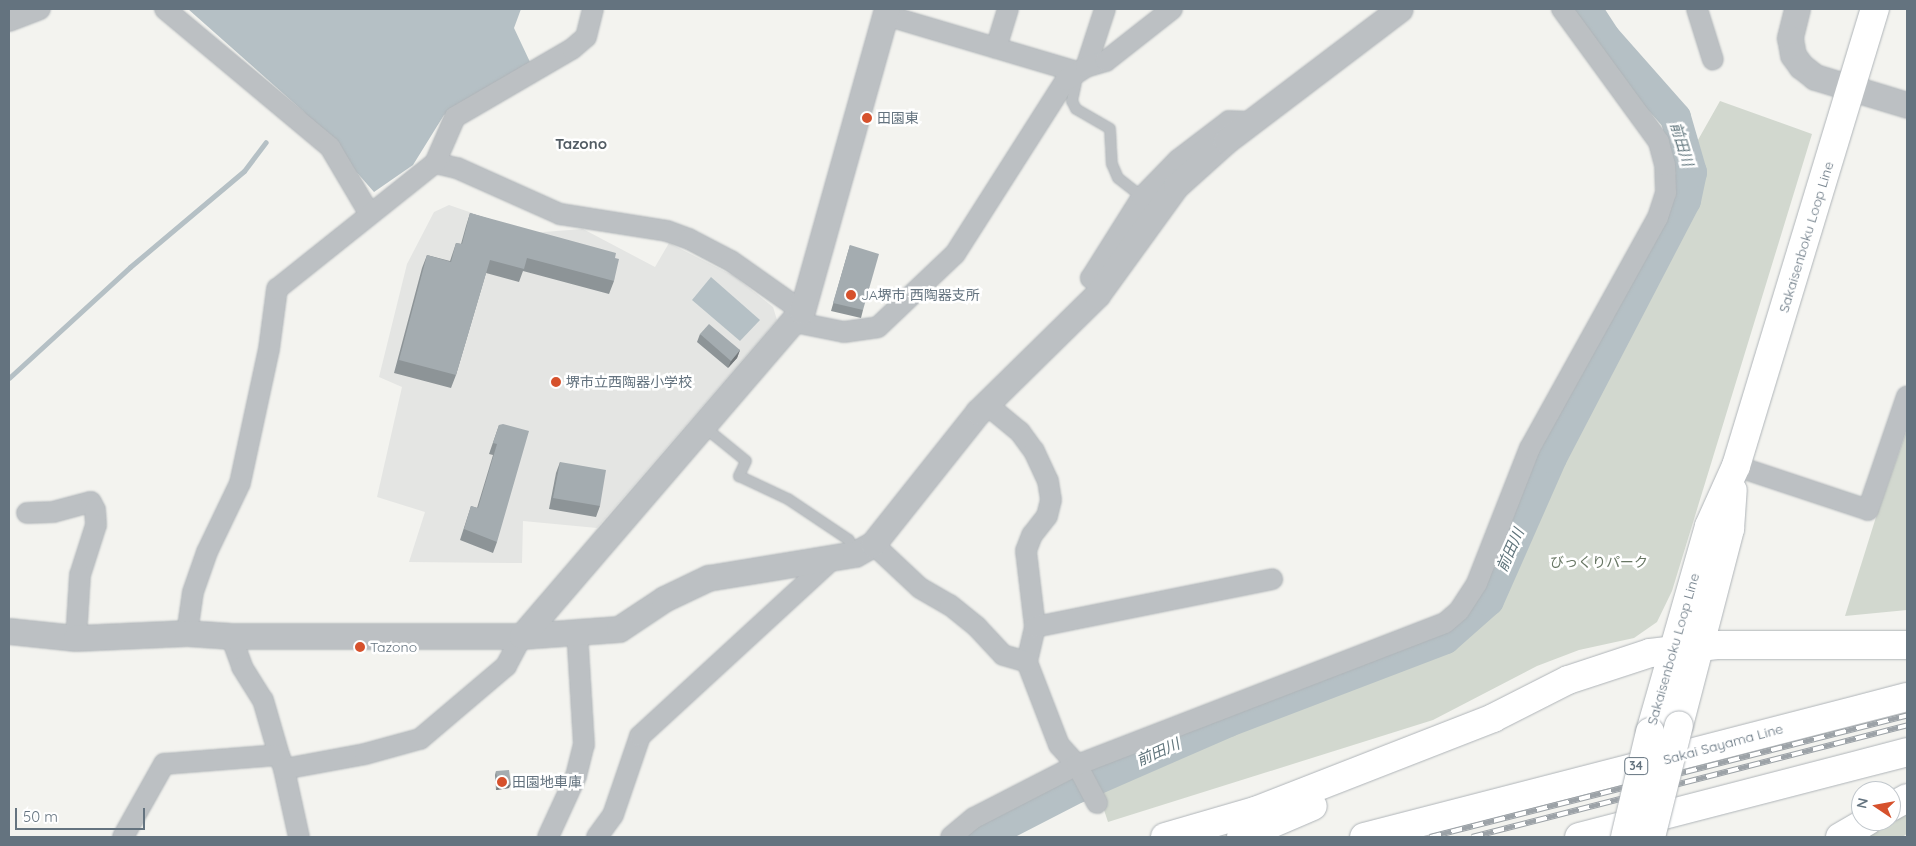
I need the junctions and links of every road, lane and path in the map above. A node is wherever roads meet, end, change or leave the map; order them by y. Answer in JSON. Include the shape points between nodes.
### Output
{"nodes":[{"id":1,"x":40,"y":9,"type":"edge"},
{"id":2,"x":165,"y":9,"type":"edge"},
{"id":3,"x":593,"y":9,"type":"edge"},
{"id":4,"x":1008,"y":9,"type":"edge"},
{"id":5,"x":1105,"y":9,"type":"edge"},
{"id":6,"x":1172,"y":9,"type":"edge"},
{"id":7,"x":1400,"y":9,"type":"edge"},
{"id":8,"x":1562,"y":9,"type":"edge"},
{"id":9,"x":1697,"y":9,"type":"edge"},
{"id":10,"x":1797,"y":9,"type":"edge"},
{"id":11,"x":1875,"y":9,"type":"edge"},
{"id":12,"x":886,"y":12,"type":"edge"},
{"id":13,"x":9,"y":21,"type":"edge"},
{"id":14,"x":996,"y":48,"type":"junction"},
{"id":15,"x":1713,"y":60,"type":"dead end"},
{"id":16,"x":1082,"y":69,"type":"junction"},
{"id":17,"x":1851,"y":88,"type":"junction"},
{"id":18,"x":1907,"y":105,"type":"edge"},
{"id":19,"x":1250,"y":122,"type":"junction"},
{"id":20,"x":435,"y":163,"type":"junction"},
{"id":21,"x":1142,"y":196,"type":"junction"},
{"id":22,"x":369,"y":213,"type":"junction"},
{"id":23,"x":1104,"y":286,"type":"junction"},
{"id":24,"x":798,"y":316,"type":"junction"},
{"id":25,"x":1907,"y":396,"type":"edge"},
{"id":26,"x":986,"y":404,"type":"junction"},
{"id":27,"x":703,"y":426,"type":"junction"},
{"id":28,"x":1736,"y":466,"type":"junction"},
{"id":29,"x":27,"y":513,"type":"dead end"},
{"id":30,"x":854,"y":552,"type":"junction"},
{"id":31,"x":1272,"y":579,"type":"dead end"},
{"id":32,"x":1035,"y":627,"type":"junction"},
{"id":33,"x":9,"y":631,"type":"edge"},
{"id":34,"x":577,"y":632,"type":"junction"},
{"id":35,"x":187,"y":633,"type":"junction"},
{"id":36,"x":231,"y":636,"type":"junction"},
{"id":37,"x":522,"y":636,"type":"junction"},
{"id":38,"x":76,"y":638,"type":"junction"},
{"id":39,"x":1907,"y":645,"type":"edge"},
{"id":40,"x":1699,"y":647,"type":"junction"},
{"id":41,"x":1671,"y":651,"type":"junction"},
{"id":42,"x":1027,"y":662,"type":"junction"},
{"id":43,"x":1907,"y":697,"type":"edge"},
{"id":44,"x":1493,"y":718,"type":"junction"},
{"id":45,"x":1907,"y":752,"type":"edge"},
{"id":46,"x":281,"y":762,"type":"junction"},
{"id":47,"x":1077,"y":766,"type":"junction"},
{"id":48,"x":1095,"y":799,"type":"dead end"},
{"id":49,"x":1851,"y":831,"type":"edge"},
{"id":50,"x":123,"y":837,"type":"edge"},
{"id":51,"x":299,"y":837,"type":"edge"},
{"id":52,"x":548,"y":837,"type":"edge"},
{"id":53,"x":598,"y":837,"type":"edge"},
{"id":54,"x":951,"y":837,"type":"edge"},
{"id":55,"x":1165,"y":837,"type":"edge"},
{"id":56,"x":1241,"y":837,"type":"edge"},
{"id":57,"x":1364,"y":837,"type":"edge"},
{"id":58,"x":1579,"y":837,"type":"edge"},
{"id":59,"x":1625,"y":837,"type":"edge"},
{"id":60,"x":1651,"y":837,"type":"edge"},
{"id":61,"x":1840,"y":837,"type":"edge"}],
"edges":[{"from":1,"to":13,"type":"street"},
{"from":2,"to":22,"type":"street","via":[[330,147]]},
{"from":3,"to":20,"type":"street","via":[[586,37],[572,49],[455,117]]},
{"from":4,"to":14,"type":"street"},
{"from":5,"to":16,"type":"street"},
{"from":6,"to":16,"type":"street","via":[[1106,61]]},
{"from":7,"to":19,"type":"street"},
{"from":8,"to":47,"type":"street","via":[[1659,142],[1666,165],[1666,193],[1658,217],[1530,448],[1477,583],[1459,611],[1446,623]]},
{"from":9,"to":15,"type":"street"},
{"from":10,"to":17,"type":"street","via":[[1790,38],[1793,55],[1815,77]]},
{"from":11,"to":17,"type":"main road","name":"Sakaisenboku Loop Line"},
{"from":12,"to":14,"type":"street"},
{"from":12,"to":24,"type":"street"},
{"from":14,"to":16,"type":"street"},
{"from":16,"to":21,"type":"lane","via":[[1072,101],[1076,108],[1110,129],[1112,164],[1118,178]]},
{"from":16,"to":24,"type":"street","via":[[1066,80],[956,254],[878,327],[844,332]]},
{"from":17,"to":18,"type":"street"},
{"from":17,"to":28,"type":"main road","name":"Sakaisenboku Loop Line"},
{"from":19,"to":21,"type":"street","via":[[1229,121],[1178,160]]},
{"from":19,"to":23,"type":"street","via":[[1176,186]]},
{"from":20,"to":22,"type":"street"},
{"from":20,"to":24,"type":"street","via":[[456,168],[560,214],[667,231],[689,239],[731,260]]},
{"from":21,"to":23,"type":"street","via":[[1091,278]]},
{"from":22,"to":35,"type":"street","via":[[277,289],[269,349],[240,483],[207,552],[193,592]]},
{"from":23,"to":26,"type":"street"},
{"from":24,"to":27,"type":"street"},
{"from":25,"to":28,"type":"street","via":[[1868,510]]},
{"from":26,"to":30,"type":"street"},
{"from":26,"to":32,"type":"street","via":[[1020,432],[1034,451],[1048,482],[1051,500],[1047,516],[1032,535],[1026,551]]},
{"from":27,"to":30,"type":"lane","via":[[746,461],[739,476],[788,499],[849,540]]},
{"from":27,"to":37,"type":"street"},
{"from":28,"to":40,"type":"main road","name":"Sakaisenboku Loop Line","via":[[1730,529]]},
{"from":28,"to":41,"type":"main road","name":"Sakaisenboku Loop Line","via":[[1709,526]]},
{"from":29,"to":38,"type":"street","via":[[53,512],[91,502],[95,510],[96,526],[80,575]]},
{"from":30,"to":34,"type":"street","via":[[708,578],[664,599],[619,629]]},
{"from":30,"to":42,"type":"street","via":[[950,605],[977,627],[1003,655]]},
{"from":30,"to":53,"type":"street","via":[[640,736],[614,815]]},
{"from":31,"to":32,"type":"street"},
{"from":32,"to":42,"type":"street"},
{"from":33,"to":38,"type":"street"},
{"from":34,"to":37,"type":"street"},
{"from":34,"to":52,"type":"street","via":[[584,744],[576,776]]},
{"from":35,"to":36,"type":"street"},
{"from":35,"to":38,"type":"street"},
{"from":36,"to":37,"type":"street"},
{"from":36,"to":46,"type":"street","via":[[242,667],[263,700]]},
{"from":37,"to":46,"type":"street","via":[[506,666],[420,739],[365,754]]},
{"from":39,"to":40,"type":"main road"},
{"from":40,"to":41,"type":"main road"},
{"from":40,"to":60,"type":"main road","name":"Sakaisenboku Loop Line","bridge":true},
{"from":41,"to":44,"type":"main road","via":[[1641,656],[1568,680]]},
{"from":41,"to":59,"type":"main road","name":"Sakaisenboku Loop Line","bridge":true},
{"from":42,"to":47,"type":"street","via":[[1059,745]]},
{"from":43,"to":57,"type":"main road","name":"Sakai Sayama Line","number":"34"},
{"from":44,"to":55,"type":"main road","via":[[1255,811]]},
{"from":44,"to":56,"type":"main road","via":[[1388,771]]},
{"from":45,"to":58,"type":"main road"},
{"from":46,"to":50,"type":"street","via":[[164,764]]},
{"from":46,"to":51,"type":"street"},
{"from":47,"to":48,"type":"street"},
{"from":47,"to":54,"type":"street","via":[[974,818]]},
{"from":49,"to":61,"type":"main road"}]}
